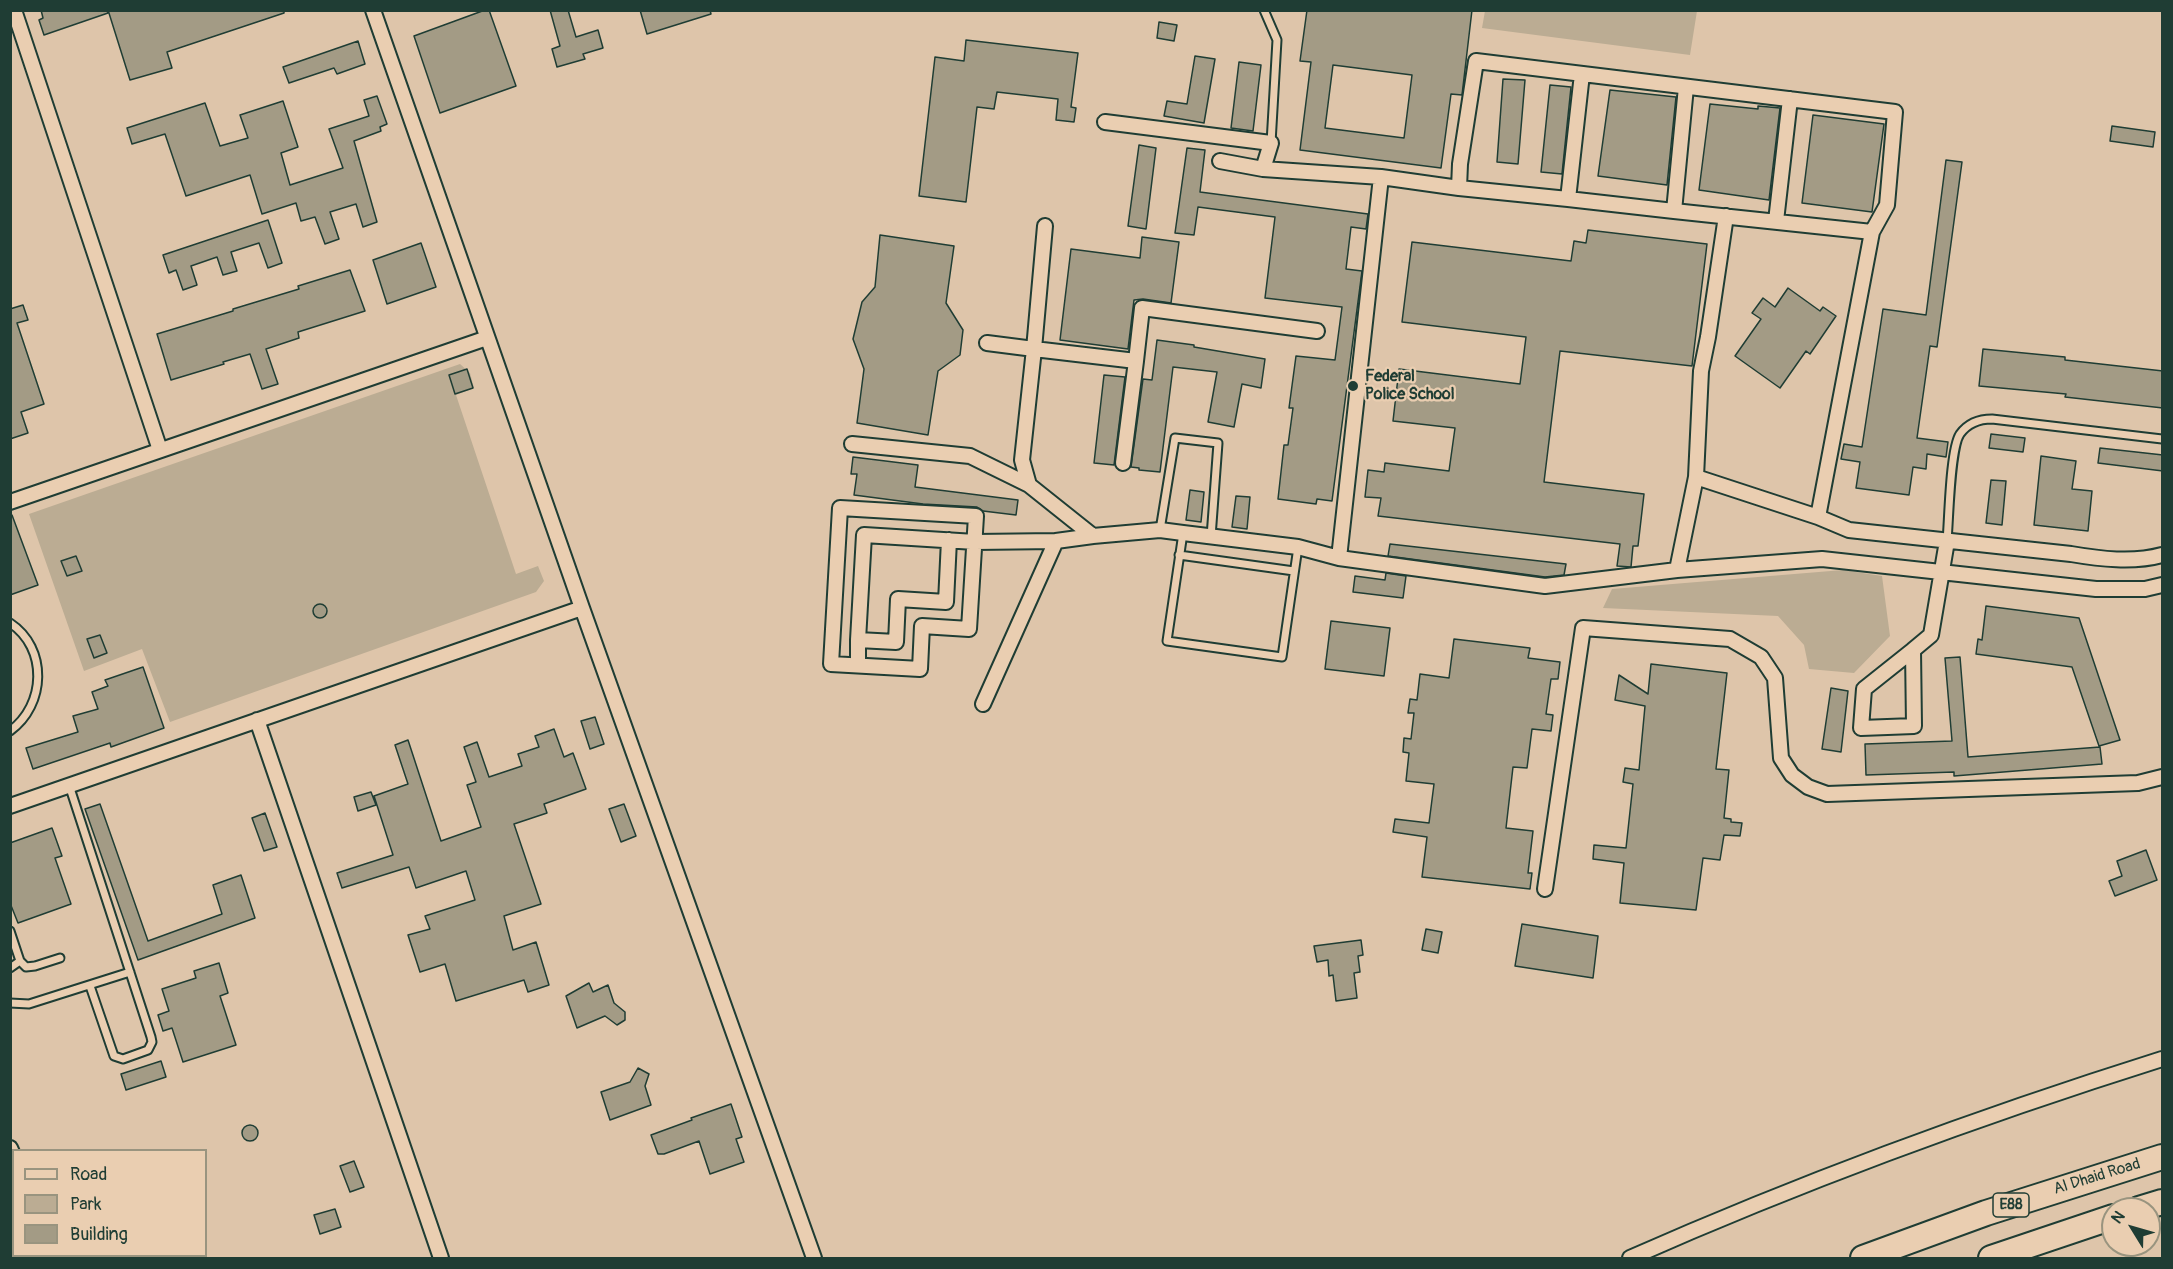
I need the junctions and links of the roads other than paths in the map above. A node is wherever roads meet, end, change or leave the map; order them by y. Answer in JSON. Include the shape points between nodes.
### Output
{"nodes":[{"id":1,"x":14,"y":10,"type":"edge"},
{"id":2,"x":373,"y":10,"type":"edge"},
{"id":3,"x":1264,"y":10,"type":"edge"},
{"id":4,"x":1582,"y":74,"type":"junction"},
{"id":5,"x":1686,"y":87,"type":"junction"},
{"id":6,"x":1790,"y":99,"type":"junction"},
{"id":7,"x":1105,"y":122,"type":"dead end"},
{"id":8,"x":1271,"y":143,"type":"junction"},
{"id":9,"x":1220,"y":161,"type":"dead end"},
{"id":10,"x":1263,"y":169,"type":"junction"},
{"id":11,"x":1381,"y":177,"type":"junction"},
{"id":12,"x":1460,"y":188,"type":"junction"},
{"id":13,"x":1568,"y":200,"type":"junction"},
{"id":14,"x":1674,"y":211,"type":"junction"},
{"id":15,"x":1726,"y":216,"type":"junction"},
{"id":16,"x":1776,"y":221,"type":"junction"},
{"id":17,"x":1045,"y":226,"type":"dead end"},
{"id":18,"x":1872,"y":232,"type":"junction"},
{"id":19,"x":1317,"y":331,"type":"dead end"},
{"id":20,"x":487,"y":338,"type":"junction"},
{"id":21,"x":987,"y":343,"type":"dead end"},
{"id":22,"x":1034,"y":350,"type":"junction"},
{"id":23,"x":1136,"y":361,"type":"junction"},
{"id":24,"x":2163,"y":439,"type":"edge"},
{"id":25,"x":852,"y":444,"type":"dead end"},
{"id":26,"x":160,"y":450,"type":"junction"},
{"id":27,"x":1123,"y":463,"type":"dead end"},
{"id":28,"x":1696,"y":477,"type":"junction"},
{"id":29,"x":1029,"y":485,"type":"junction"},
{"id":30,"x":10,"y":502,"type":"edge"},
{"id":31,"x":1818,"y":516,"type":"junction"},
{"id":32,"x":1160,"y":530,"type":"junction"},
{"id":33,"x":1183,"y":533,"type":"junction"},
{"id":34,"x":1093,"y":536,"type":"junction"},
{"id":35,"x":1211,"y":537,"type":"junction"},
{"id":36,"x":949,"y":540,"type":"junction"},
{"id":37,"x":1056,"y":541,"type":"junction"},
{"id":38,"x":1947,"y":541,"type":"junction"},
{"id":39,"x":975,"y":542,"type":"junction"},
{"id":40,"x":1298,"y":547,"type":"junction"},
{"id":41,"x":1179,"y":555,"type":"junction"},
{"id":42,"x":2163,"y":555,"type":"edge"},
{"id":43,"x":1339,"y":558,"type":"junction"},
{"id":44,"x":1677,"y":570,"type":"junction"},
{"id":45,"x":1294,"y":571,"type":"junction"},
{"id":46,"x":1942,"y":573,"type":"junction"},
{"id":47,"x":2163,"y":585,"type":"edge"},
{"id":48,"x":582,"y":608,"type":"junction"},
{"id":49,"x":10,"y":623,"type":"edge"},
{"id":50,"x":858,"y":640,"type":"junction"},
{"id":51,"x":1913,"y":650,"type":"junction"},
{"id":52,"x":858,"y":665,"type":"junction"},
{"id":53,"x":982,"y":704,"type":"dead end"},
{"id":54,"x":257,"y":720,"type":"junction"},
{"id":55,"x":10,"y":731,"type":"edge"},
{"id":56,"x":2163,"y":777,"type":"edge"},
{"id":57,"x":69,"y":785,"type":"junction"},
{"id":58,"x":10,"y":806,"type":"edge"},
{"id":59,"x":1545,"y":889,"type":"dead end"},
{"id":60,"x":10,"y":931,"type":"edge"},
{"id":61,"x":60,"y":958,"type":"dead end"},
{"id":62,"x":20,"y":961,"type":"junction"},
{"id":63,"x":10,"y":968,"type":"edge"},
{"id":64,"x":130,"y":972,"type":"junction"},
{"id":65,"x":90,"y":986,"type":"junction"},
{"id":66,"x":10,"y":1003,"type":"edge"},
{"id":67,"x":2163,"y":1059,"type":"edge"},
{"id":68,"x":2163,"y":1157,"type":"edge"},
{"id":69,"x":2101,"y":1221,"type":"edge"},
{"id":70,"x":441,"y":1258,"type":"edge"},
{"id":71,"x":814,"y":1258,"type":"edge"},
{"id":72,"x":1630,"y":1258,"type":"edge"},
{"id":73,"x":1863,"y":1258,"type":"edge"},
{"id":74,"x":1991,"y":1258,"type":"edge"}],
"edges":[{"from":1,"to":26,"type":"street"},
{"from":2,"to":20,"type":"street"},
{"from":3,"to":8,"type":"lane","via":[[1277,39]]},
{"from":4,"to":5,"type":"street"},
{"from":4,"to":12,"type":"street","via":[[1476,61]]},
{"from":4,"to":13,"type":"street"},
{"from":5,"to":6,"type":"street"},
{"from":5,"to":14,"type":"street"},
{"from":6,"to":16,"type":"street"},
{"from":6,"to":18,"type":"street","via":[[1895,112],[1887,205]]},
{"from":7,"to":8,"type":"street"},
{"from":8,"to":10,"type":"street"},
{"from":9,"to":10,"type":"street"},
{"from":10,"to":11,"type":"street"},
{"from":11,"to":12,"type":"street"},
{"from":11,"to":43,"type":"street"},
{"from":12,"to":13,"type":"street"},
{"from":13,"to":14,"type":"street"},
{"from":14,"to":15,"type":"street"},
{"from":15,"to":16,"type":"street"},
{"from":15,"to":28,"type":"street","via":[[1701,371]]},
{"from":16,"to":18,"type":"street"},
{"from":17,"to":22,"type":"street"},
{"from":18,"to":31,"type":"street"},
{"from":19,"to":23,"type":"street","via":[[1142,308]]},
{"from":20,"to":26,"type":"street"},
{"from":20,"to":48,"type":"street"},
{"from":21,"to":22,"type":"street"},
{"from":22,"to":23,"type":"street"},
{"from":22,"to":29,"type":"street","via":[[1022,460]]},
{"from":23,"to":27,"type":"street"},
{"from":24,"to":38,"type":"lane","via":[[1992,419],[1973,422],[1958,436],[1955,446]]},
{"from":25,"to":29,"type":"street","via":[[970,456]]},
{"from":26,"to":30,"type":"street"},
{"from":28,"to":31,"type":"street"},
{"from":28,"to":44,"type":"street"},
{"from":29,"to":34,"type":"street"},
{"from":31,"to":38,"type":"street","via":[[1849,530]]},
{"from":32,"to":33,"type":"street"},
{"from":32,"to":34,"type":"street"},
{"from":32,"to":35,"type":"lane","via":[[1175,438],[1218,443]]},
{"from":33,"to":35,"type":"street"},
{"from":33,"to":41,"type":"lane"},
{"from":34,"to":37,"type":"street"},
{"from":35,"to":40,"type":"street"},
{"from":36,"to":39,"type":"street"},
{"from":36,"to":50,"type":"street","via":[[864,535]]},
{"from":36,"to":50,"type":"street","via":[[946,602],[898,599],[896,642]]},
{"from":37,"to":39,"type":"street"},
{"from":37,"to":53,"type":"street"},
{"from":38,"to":42,"type":"street","via":[[2102,559]]},
{"from":38,"to":46,"type":"street"},
{"from":39,"to":52,"type":"street","via":[[969,629],[922,626],[920,669]]},
{"from":39,"to":52,"type":"street","via":[[976,516],[840,508],[831,664]]},
{"from":40,"to":43,"type":"street"},
{"from":40,"to":45,"type":"lane"},
{"from":41,"to":45,"type":"lane"},
{"from":41,"to":45,"type":"lane","via":[[1167,641],[1282,657]]},
{"from":43,"to":44,"type":"street","via":[[1545,586]]},
{"from":44,"to":46,"type":"street","via":[[1822,559]]},
{"from":46,"to":47,"type":"street","via":[[2097,589]]},
{"from":46,"to":51,"type":"street","via":[[1930,635]]},
{"from":48,"to":54,"type":"street"},
{"from":48,"to":71,"type":"street"},
{"from":49,"to":55,"type":"lane","via":[[29,641],[39,677],[37,695],[29,712]]},
{"from":50,"to":52,"type":"street"},
{"from":51,"to":51,"type":"street","via":[[1864,689],[1861,728],[1914,726]]},
{"from":54,"to":57,"type":"street"},
{"from":54,"to":70,"type":"street"},
{"from":56,"to":59,"type":"street","via":[[2138,783],[1827,794],[1792,775],[1781,758],[1775,678],[1761,657],[1730,639],[1583,628]]},
{"from":57,"to":58,"type":"street"},
{"from":57,"to":64,"type":"lane"},
{"from":60,"to":62,"type":"lane"},
{"from":61,"to":62,"type":"lane","via":[[30,968]]},
{"from":62,"to":63,"type":"lane"},
{"from":64,"to":65,"type":"lane"},
{"from":64,"to":65,"type":"lane","via":[[151,1037],[151,1046],[144,1053],[123,1059],[114,1056]]},
{"from":65,"to":66,"type":"lane","via":[[29,1004]]},
{"from":67,"to":72,"type":"street","via":[[1885,1153]]},
{"from":68,"to":73,"type":"highway","name":"Al Dhaid Road","number":"E88","via":[[1986,1213]]},
{"from":69,"to":74,"type":"highway"}]}
